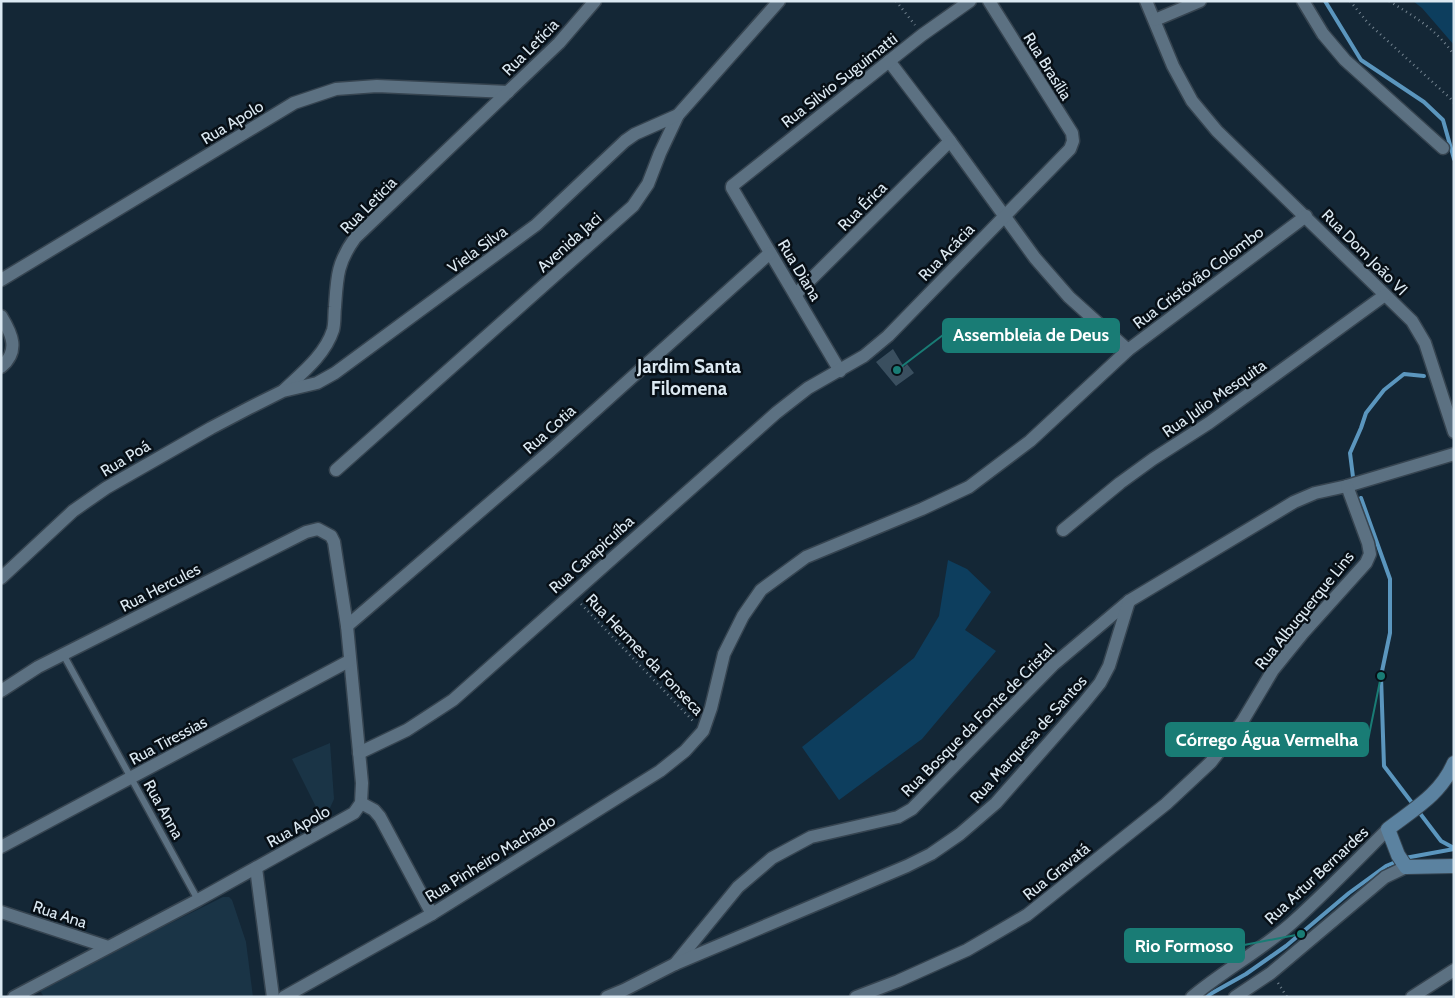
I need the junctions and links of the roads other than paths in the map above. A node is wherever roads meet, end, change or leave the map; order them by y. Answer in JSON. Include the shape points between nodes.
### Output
{"nodes":[{"id":1,"x":595,"y":1,"type":"edge"},
{"id":2,"x":779,"y":1,"type":"edge"},
{"id":3,"x":970,"y":1,"type":"edge"},
{"id":4,"x":989,"y":1,"type":"edge"},
{"id":5,"x":1146,"y":1,"type":"edge"},
{"id":6,"x":1200,"y":1,"type":"edge"},
{"id":7,"x":1303,"y":1,"type":"edge"},
{"id":8,"x":1155,"y":20,"type":"junction"},
{"id":9,"x":889,"y":61,"type":"junction"},
{"id":10,"x":508,"y":92,"type":"junction"},
{"id":11,"x":678,"y":115,"type":"junction"},
{"id":12,"x":950,"y":141,"type":"junction"},
{"id":13,"x":1442,"y":148,"type":"dead end"},
{"id":14,"x":1070,"y":149,"type":"joint"},
{"id":15,"x":732,"y":187,"type":"joint"},
{"id":16,"x":1004,"y":215,"type":"junction"},
{"id":17,"x":1306,"y":216,"type":"junction"},
{"id":18,"x":770,"y":253,"type":"junction"},
{"id":19,"x":1,"y":280,"type":"edge"},
{"id":20,"x":796,"y":294,"type":"junction"},
{"id":21,"x":1385,"y":295,"type":"junction"},
{"id":22,"x":1,"y":316,"type":"edge"},
{"id":23,"x":1128,"y":350,"type":"junction"},
{"id":24,"x":1,"y":367,"type":"edge"},
{"id":25,"x":840,"y":371,"type":"junction"},
{"id":26,"x":283,"y":391,"type":"junction"},
{"id":27,"x":1453,"y":424,"type":"edge"},
{"id":28,"x":1454,"y":454,"type":"edge"},
{"id":29,"x":336,"y":470,"type":"dead end"},
{"id":30,"x":1347,"y":486,"type":"junction"},
{"id":31,"x":1062,"y":530,"type":"dead end"},
{"id":32,"x":1,"y":578,"type":"edge"},
{"id":33,"x":1129,"y":602,"type":"junction"},
{"id":34,"x":347,"y":626,"type":"junction"},
{"id":35,"x":63,"y":654,"type":"junction"},
{"id":36,"x":350,"y":661,"type":"junction"},
{"id":37,"x":1,"y":691,"type":"edge"},
{"id":38,"x":1242,"y":722,"type":"joint"},
{"id":39,"x":703,"y":731,"type":"joint"},
{"id":40,"x":359,"y":753,"type":"junction"},
{"id":41,"x":1454,"y":763,"type":"edge"},
{"id":42,"x":131,"y":778,"type":"junction"},
{"id":43,"x":361,"y":803,"type":"junction"},
{"id":44,"x":1390,"y":834,"type":"junction"},
{"id":45,"x":1,"y":847,"type":"edge"},
{"id":46,"x":1404,"y":865,"type":"junction"},
{"id":47,"x":1454,"y":866,"type":"edge"},
{"id":48,"x":256,"y":868,"type":"junction"},
{"id":49,"x":198,"y":900,"type":"junction"},
{"id":50,"x":1,"y":912,"type":"edge"},
{"id":51,"x":432,"y":914,"type":"junction"},
{"id":52,"x":108,"y":947,"type":"junction"},
{"id":53,"x":674,"y":964,"type":"junction"},
{"id":54,"x":1454,"y":970,"type":"edge"},
{"id":55,"x":14,"y":997,"type":"edge"},
{"id":56,"x":273,"y":997,"type":"edge"},
{"id":57,"x":284,"y":997,"type":"edge"},
{"id":58,"x":607,"y":997,"type":"edge"},
{"id":59,"x":856,"y":997,"type":"edge"},
{"id":60,"x":1192,"y":997,"type":"edge"},
{"id":61,"x":1236,"y":997,"type":"edge"},
{"id":62,"x":1412,"y":997,"type":"edge"}],
"edges":[{"from":1,"to":10,"type":"street","name":"Rua Letícia","via":[[559,43]]},
{"from":2,"to":11,"type":"street","name":"Avenida Jaci"},
{"from":3,"to":9,"type":"street","name":"Rua Silvio Suguimatti"},
{"from":4,"to":14,"type":"street","name":"Rua Brasília","via":[[1072,133]]},
{"from":5,"to":8,"type":"street","name":"Rua Dom João VI"},
{"from":6,"to":8,"type":"street"},
{"from":7,"to":13,"type":"street","via":[[1323,34],[1345,60]]},
{"from":8,"to":17,"type":"street","name":"Rua Dom João VI","via":[[1192,101],[1217,131]]},
{"from":9,"to":12,"type":"street"},
{"from":9,"to":15,"type":"street","name":"Rua Silvio Suguimatti"},
{"from":10,"to":19,"type":"street","name":"Rua Apolo","via":[[377,86],[336,89],[294,103]]},
{"from":10,"to":26,"type":"street","name":"Rua Leticia","via":[[355,238],[344,253],[338,270],[333,330],[312,364]]},
{"from":11,"to":26,"type":"street","name":"Viela Silva","via":[[635,134],[536,225],[335,373],[317,383]]},
{"from":11,"to":29,"type":"street","name":"Avenida Jaci","via":[[648,184],[633,206]]},
{"from":12,"to":16,"type":"street"},
{"from":12,"to":20,"type":"street","name":"Rua Érica"},
{"from":14,"to":16,"type":"street","name":"Rua Acácia"},
{"from":15,"to":18,"type":"street","name":"Rua Diana"},
{"from":16,"to":23,"type":"street","via":[[1068,297]]},
{"from":16,"to":25,"type":"street","name":"Rua Acácia","via":[[888,336]]},
{"from":17,"to":21,"type":"street","name":"Rua Dom João VI"},
{"from":17,"to":23,"type":"street","name":"Rua Cristóvão Colombo"},
{"from":18,"to":20,"type":"street","name":"Rua Diana"},
{"from":18,"to":34,"type":"street","name":"Rua Cotia","via":[[549,452]]},
{"from":20,"to":25,"type":"street","name":"Rua Diana"},
{"from":21,"to":27,"type":"street","name":"Rua Dom João VI","via":[[1412,322],[1425,343]]},
{"from":21,"to":31,"type":"street","name":"Rua Julio Mesquita","via":[[1209,423],[1120,483]]},
{"from":22,"to":24,"type":"street","via":[[14,343],[12,353]]},
{"from":23,"to":39,"type":"street","name":"Rua Cristóvão Colombo","via":[[1030,441],[969,487],[806,557],[762,590],[742,616],[724,654],[712,708]]},
{"from":25,"to":40,"type":"street","name":"Rua Carapicuíba","via":[[808,388],[776,413],[453,700],[407,730]]},
{"from":26,"to":32,"type":"street","name":"Rua Poá","via":[[210,428],[106,488],[72,511]]},
{"from":28,"to":30,"type":"street"},
{"from":30,"to":33,"type":"street","via":[[1315,493],[1294,502]]},
{"from":30,"to":38,"type":"street","name":"Rua Albuquerque Lins","via":[[1368,543],[1370,554],[1366,563],[1273,670]]},
{"from":33,"to":53,"type":"street","name":"Rua Bosque da Fonte de Cristal","via":[[1053,665],[912,809],[889,819],[811,837],[772,858],[738,887]]},
{"from":33,"to":53,"type":"street","name":"Rua Marquesa de Santos","via":[[1109,666],[1100,683],[996,803],[960,834],[907,866]]},
{"from":34,"to":35,"type":"street","name":"Rua Hercules","via":[[334,542],[331,536],[318,529],[306,532]]},
{"from":34,"to":36,"type":"street"},
{"from":35,"to":37,"type":"street","name":"Rua Hercules"},
{"from":35,"to":42,"type":"lane","name":"Rua Anna"},
{"from":36,"to":40,"type":"street"},
{"from":36,"to":42,"type":"street","name":"Rua Tiressias"},
{"from":38,"to":59,"type":"street","name":"Rua Gravatá","via":[[1211,762],[1166,804],[1027,915],[967,950]]},
{"from":39,"to":51,"type":"street","name":"Rua Pinheiro Machado","via":[[660,771]]},
{"from":40,"to":43,"type":"street"},
{"from":41,"to":44,"type":"main road","via":[[1442,785]]},
{"from":42,"to":45,"type":"street","name":"Rua Tiressias"},
{"from":42,"to":49,"type":"lane","name":"Rua Anna"},
{"from":43,"to":48,"type":"street","name":"Rua Apolo","via":[[354,813]]},
{"from":43,"to":51,"type":"street","via":[[380,817]]},
{"from":44,"to":46,"type":"main road"},
{"from":44,"to":60,"type":"street","name":"Rua Artur Bernardes","via":[[1292,923]]},
{"from":46,"to":47,"type":"main road"},
{"from":46,"to":61,"type":"street","via":[[1376,884],[1272,974]]},
{"from":48,"to":49,"type":"street","name":"Rua Apolo"},
{"from":48,"to":56,"type":"street"},
{"from":49,"to":52,"type":"street","name":"Rua Apolo"},
{"from":50,"to":52,"type":"street","name":"Rua Ana"},
{"from":51,"to":57,"type":"street","name":"Rua Pinheiro Machado"},
{"from":52,"to":55,"type":"street","name":"Rua Apolo"},
{"from":53,"to":58,"type":"street","name":"Rua Marquesa de Santos"},
{"from":54,"to":62,"type":"street"}]}
